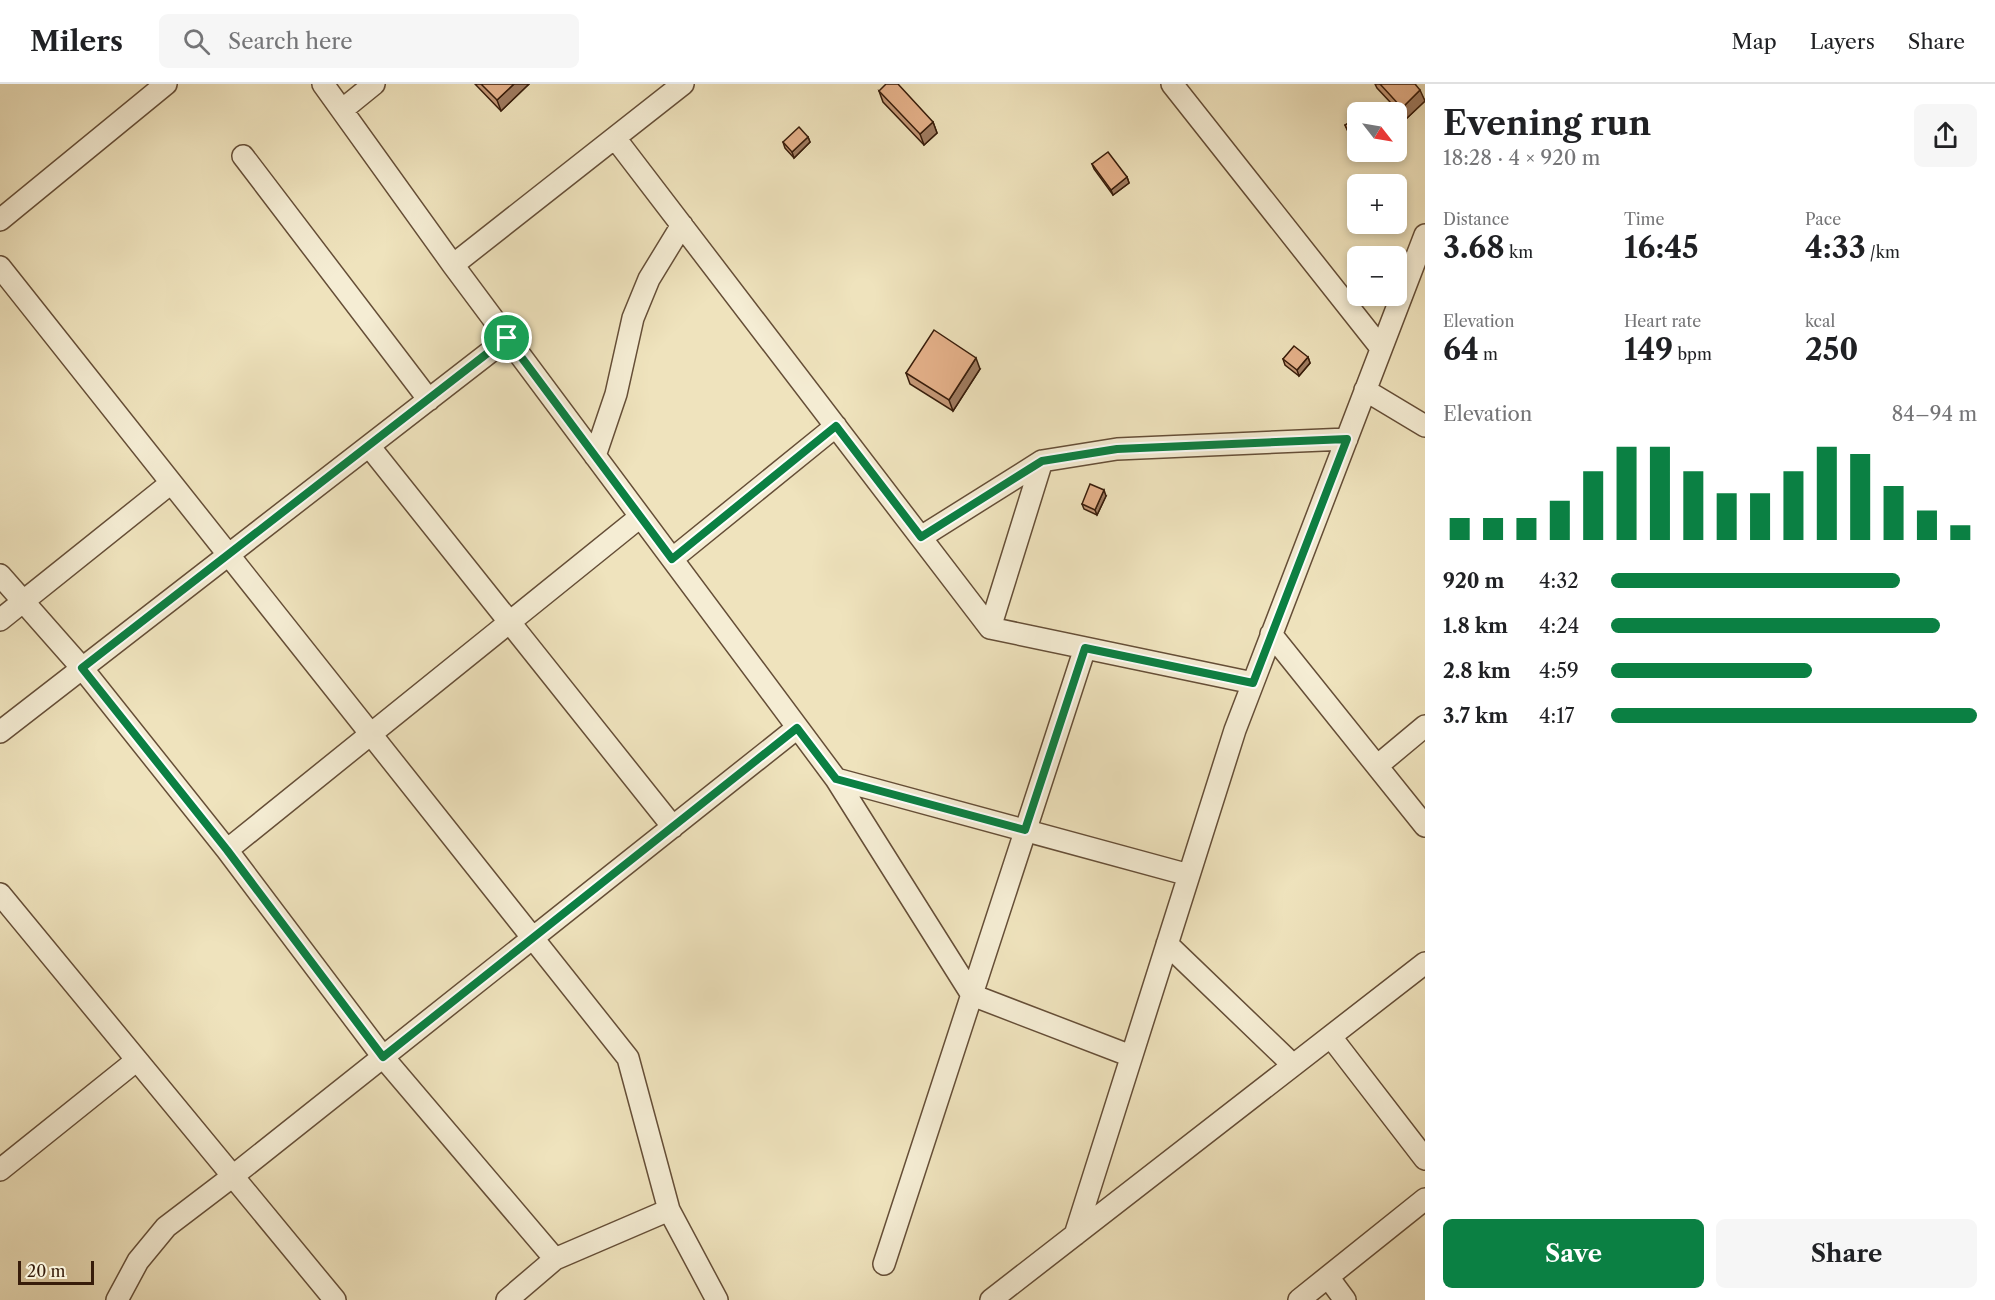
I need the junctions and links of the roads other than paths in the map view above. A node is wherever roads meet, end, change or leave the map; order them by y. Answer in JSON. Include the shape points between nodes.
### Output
{"nodes":[{"id":1,"x":166,"y":84,"type":"edge"},
{"id":2,"x":323,"y":84,"type":"edge"},
{"id":3,"x":374,"y":84,"type":"edge"},
{"id":4,"x":683,"y":84,"type":"edge"},
{"id":5,"x":1172,"y":84,"type":"edge"},
{"id":6,"x":342,"y":110,"type":"junction"},
{"id":7,"x":615,"y":138,"type":"junction"},
{"id":8,"x":243,"y":156,"type":"dead end"},
{"id":9,"x":0,"y":220,"type":"edge"},
{"id":10,"x":682,"y":225,"type":"junction"},
{"id":11,"x":1425,"y":235,"type":"edge"},
{"id":12,"x":453,"y":265,"type":"junction"},
{"id":13,"x":0,"y":267,"type":"edge"},
{"id":14,"x":507,"y":338,"type":"junction"},
{"id":15,"x":1382,"y":348,"type":"junction"},
{"id":16,"x":1365,"y":390,"type":"junction"},
{"id":17,"x":429,"y":400,"type":"junction"},
{"id":18,"x":836,"y":426,"type":"junction"},
{"id":19,"x":1425,"y":426,"type":"edge"},
{"id":20,"x":1347,"y":439,"type":"junction"},
{"id":21,"x":369,"y":446,"type":"junction"},
{"id":22,"x":595,"y":456,"type":"junction"},
{"id":23,"x":1042,"y":461,"type":"junction"},
{"id":24,"x":171,"y":483,"type":"junction"},
{"id":25,"x":640,"y":517,"type":"junction"},
{"id":26,"x":921,"y":537,"type":"junction"},
{"id":27,"x":228,"y":555,"type":"junction"},
{"id":28,"x":672,"y":559,"type":"junction"},
{"id":29,"x":0,"y":575,"type":"edge"},
{"id":30,"x":22,"y":602,"type":"junction"},
{"id":31,"x":0,"y":620,"type":"edge"},
{"id":32,"x":510,"y":622,"type":"junction"},
{"id":33,"x":990,"y":628,"type":"junction"},
{"id":34,"x":1271,"y":634,"type":"junction"},
{"id":35,"x":1085,"y":648,"type":"junction"},
{"id":36,"x":82,"y":668,"type":"junction"},
{"id":37,"x":1253,"y":683,"type":"junction"},
{"id":38,"x":1425,"y":726,"type":"edge"},
{"id":39,"x":797,"y":728,"type":"junction"},
{"id":40,"x":0,"y":732,"type":"edge"},
{"id":41,"x":371,"y":734,"type":"junction"},
{"id":42,"x":1377,"y":766,"type":"junction"},
{"id":43,"x":836,"y":779,"type":"junction"},
{"id":44,"x":1425,"y":826,"type":"edge"},
{"id":45,"x":673,"y":827,"type":"junction"},
{"id":46,"x":1025,"y":830,"type":"junction"},
{"id":47,"x":227,"y":850,"type":"junction"},
{"id":48,"x":1189,"y":875,"type":"junction"},
{"id":49,"x":0,"y":894,"type":"edge"},
{"id":50,"x":533,"y":938,"type":"junction"},
{"id":51,"x":1167,"y":944,"type":"junction"},
{"id":52,"x":1425,"y":963,"type":"edge"},
{"id":53,"x":972,"y":995,"type":"junction"},
{"id":54,"x":1331,"y":1036,"type":"junction"},
{"id":55,"x":1131,"y":1056,"type":"junction"},
{"id":56,"x":383,"y":1057,"type":"junction"},
{"id":57,"x":137,"y":1060,"type":"junction"},
{"id":58,"x":1293,"y":1065,"type":"junction"},
{"id":59,"x":1425,"y":1159,"type":"edge"},
{"id":60,"x":0,"y":1169,"type":"edge"},
{"id":61,"x":233,"y":1176,"type":"junction"},
{"id":62,"x":1425,"y":1199,"type":"edge"},
{"id":63,"x":669,"y":1210,"type":"junction"},
{"id":64,"x":1075,"y":1235,"type":"junction"},
{"id":65,"x":555,"y":1259,"type":"junction"},
{"id":66,"x":884,"y":1264,"type":"dead end"},
{"id":67,"x":1328,"y":1277,"type":"junction"},
{"id":68,"x":117,"y":1300,"type":"edge"},
{"id":69,"x":335,"y":1300,"type":"edge"},
{"id":70,"x":507,"y":1300,"type":"edge"},
{"id":71,"x":717,"y":1300,"type":"edge"},
{"id":72,"x":991,"y":1300,"type":"edge"},
{"id":73,"x":1299,"y":1300,"type":"edge"},
{"id":74,"x":1345,"y":1300,"type":"edge"}],
"edges":[{"from":1,"to":9,"type":"street"},
{"from":2,"to":6,"type":"street"},
{"from":3,"to":6,"type":"street"},
{"from":4,"to":7,"type":"street"},
{"from":5,"to":15,"type":"street"},
{"from":6,"to":12,"type":"street"},
{"from":7,"to":10,"type":"street"},
{"from":7,"to":12,"type":"street"},
{"from":8,"to":17,"type":"street"},
{"from":10,"to":18,"type":"street"},
{"from":10,"to":22,"type":"street","via":[[649,279],[633,318],[616,394]]},
{"from":11,"to":15,"type":"street"},
{"from":12,"to":14,"type":"street"},
{"from":13,"to":24,"type":"street"},
{"from":14,"to":17,"type":"street"},
{"from":14,"to":22,"type":"street"},
{"from":15,"to":16,"type":"street"},
{"from":16,"to":19,"type":"street"},
{"from":16,"to":20,"type":"street"},
{"from":17,"to":21,"type":"street"},
{"from":18,"to":26,"type":"street"},
{"from":18,"to":28,"type":"street"},
{"from":20,"to":23,"type":"street","via":[[1117,449]]},
{"from":20,"to":34,"type":"street"},
{"from":21,"to":27,"type":"street"},
{"from":21,"to":32,"type":"street"},
{"from":22,"to":25,"type":"street"},
{"from":23,"to":26,"type":"street"},
{"from":23,"to":33,"type":"street"},
{"from":24,"to":27,"type":"street"},
{"from":24,"to":30,"type":"street"},
{"from":25,"to":28,"type":"street"},
{"from":25,"to":32,"type":"street"},
{"from":26,"to":33,"type":"street"},
{"from":27,"to":36,"type":"street"},
{"from":27,"to":41,"type":"street"},
{"from":28,"to":39,"type":"street"},
{"from":29,"to":30,"type":"street"},
{"from":30,"to":31,"type":"street"},
{"from":30,"to":36,"type":"street"},
{"from":32,"to":41,"type":"street"},
{"from":32,"to":45,"type":"street"},
{"from":33,"to":35,"type":"street"},
{"from":34,"to":37,"type":"street"},
{"from":34,"to":42,"type":"street"},
{"from":35,"to":37,"type":"street"},
{"from":35,"to":46,"type":"street"},
{"from":36,"to":40,"type":"street"},
{"from":36,"to":47,"type":"street"},
{"from":37,"to":48,"type":"street","via":[[1234,730]]},
{"from":38,"to":42,"type":"street"},
{"from":39,"to":43,"type":"street"},
{"from":39,"to":45,"type":"street"},
{"from":41,"to":47,"type":"street"},
{"from":41,"to":50,"type":"street"},
{"from":42,"to":44,"type":"street"},
{"from":43,"to":46,"type":"street"},
{"from":43,"to":53,"type":"street"},
{"from":45,"to":50,"type":"street"},
{"from":46,"to":48,"type":"street"},
{"from":46,"to":53,"type":"street"},
{"from":47,"to":56,"type":"street"},
{"from":48,"to":51,"type":"street"},
{"from":49,"to":57,"type":"street"},
{"from":50,"to":56,"type":"street"},
{"from":50,"to":63,"type":"street","via":[[628,1058]]},
{"from":51,"to":55,"type":"street"},
{"from":51,"to":58,"type":"street"},
{"from":52,"to":54,"type":"street"},
{"from":53,"to":55,"type":"street"},
{"from":53,"to":66,"type":"street"},
{"from":54,"to":58,"type":"street"},
{"from":54,"to":59,"type":"street"},
{"from":55,"to":64,"type":"street"},
{"from":56,"to":61,"type":"street"},
{"from":56,"to":65,"type":"street"},
{"from":57,"to":60,"type":"street"},
{"from":57,"to":61,"type":"street"},
{"from":58,"to":64,"type":"street"},
{"from":61,"to":68,"type":"street","via":[[166,1227],[138,1261]]},
{"from":61,"to":69,"type":"street"},
{"from":62,"to":67,"type":"street"},
{"from":63,"to":65,"type":"street"},
{"from":63,"to":71,"type":"street"},
{"from":64,"to":72,"type":"street"},
{"from":65,"to":70,"type":"street"},
{"from":67,"to":73,"type":"street"},
{"from":67,"to":74,"type":"street"}]}
